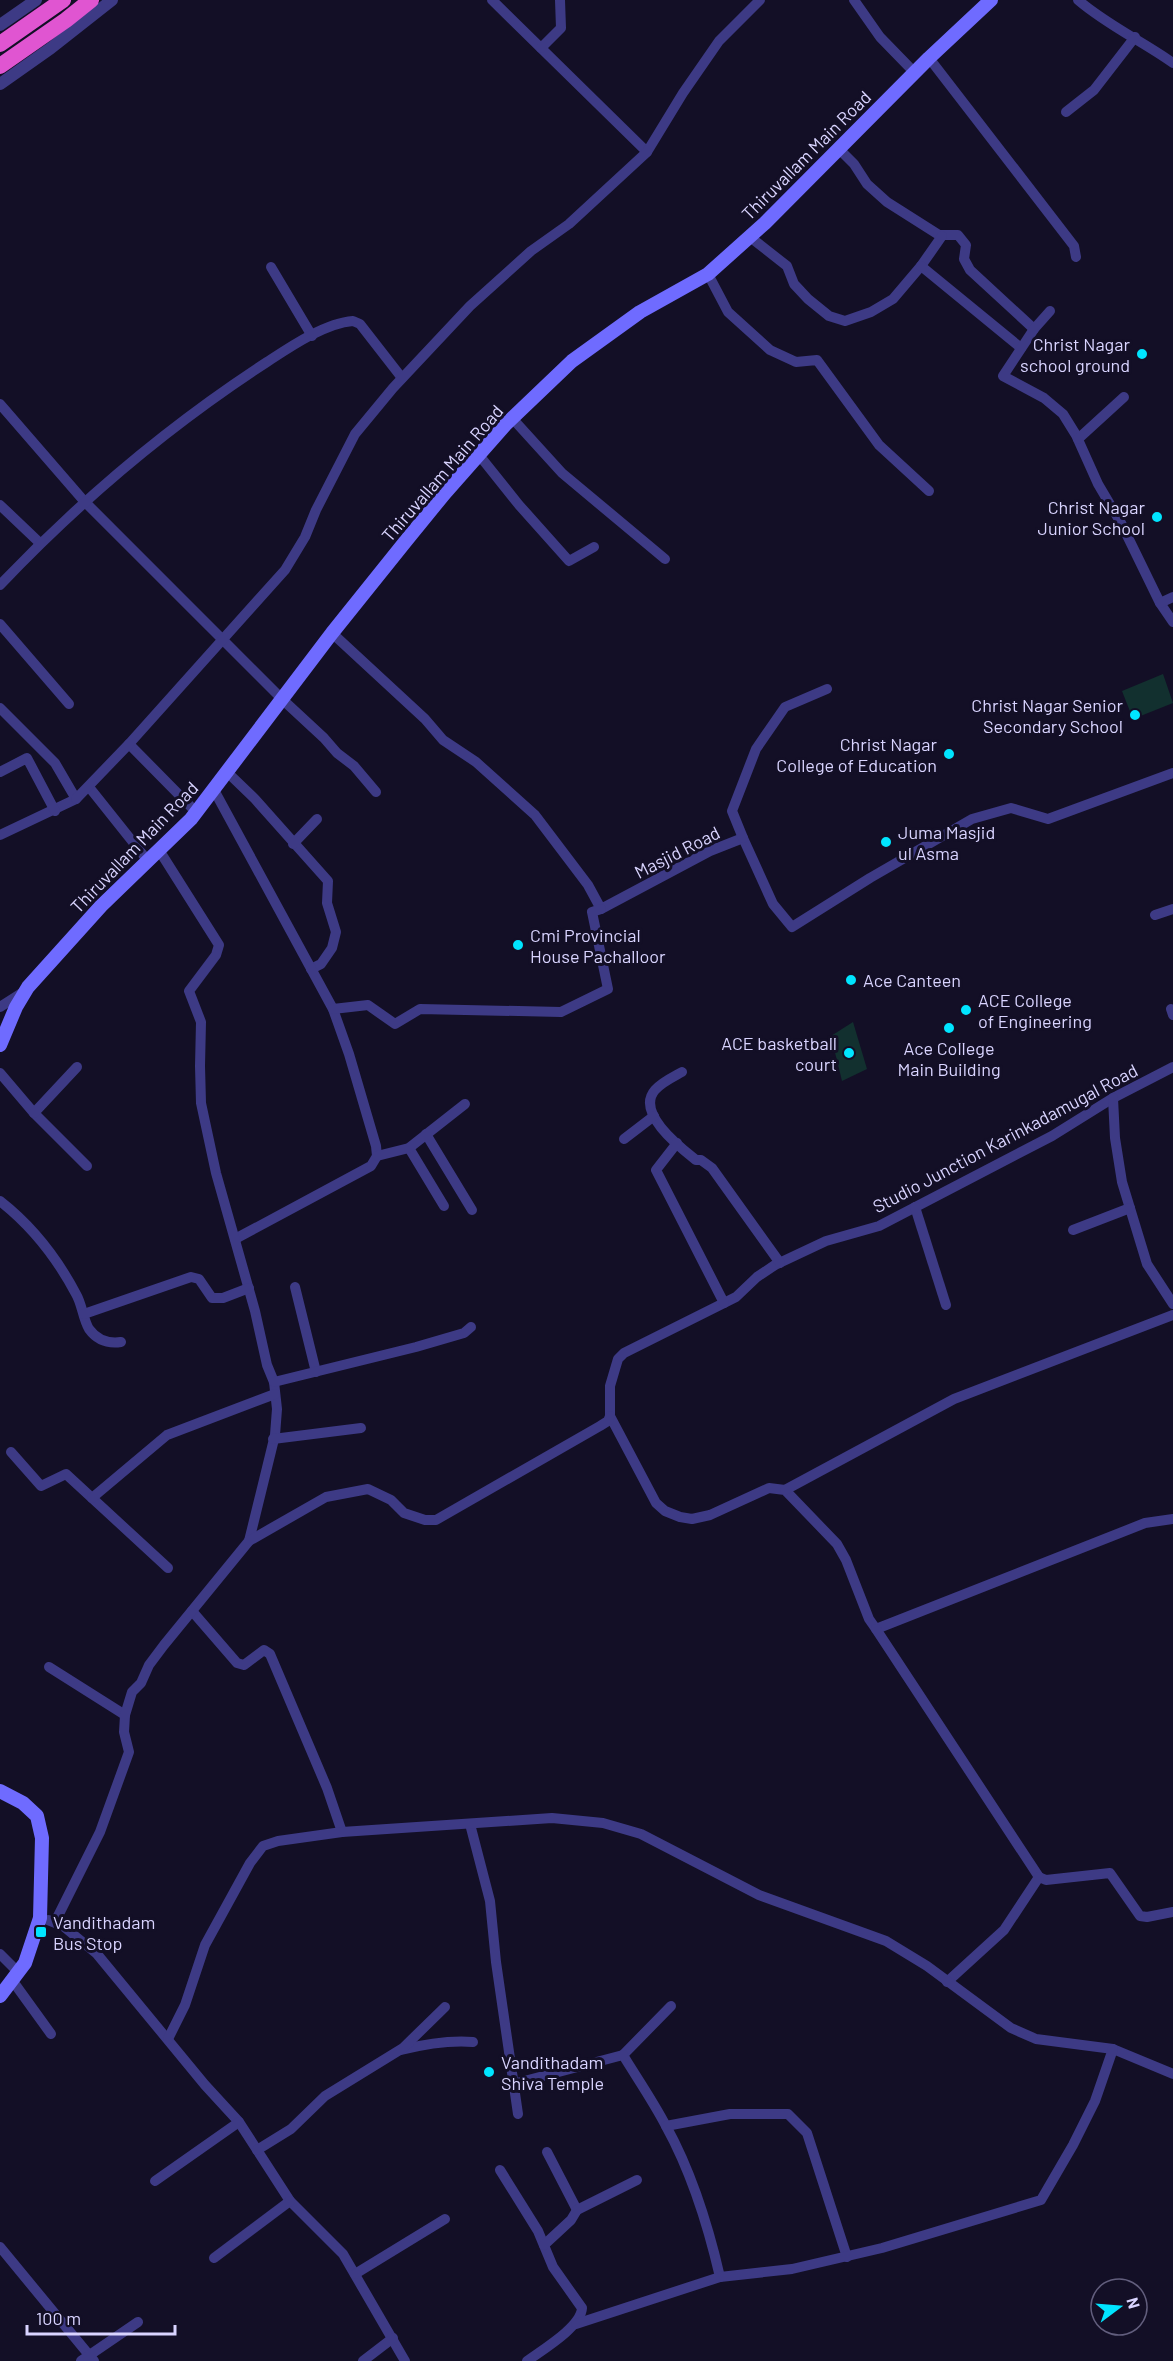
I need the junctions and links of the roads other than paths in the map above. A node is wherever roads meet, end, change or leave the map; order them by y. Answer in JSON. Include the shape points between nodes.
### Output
{"nodes":[{"id":1,"x":36,"y":0,"type":"edge"},
{"id":2,"x":63,"y":0,"type":"edge"},
{"id":3,"x":91,"y":0,"type":"edge"},
{"id":4,"x":112,"y":0,"type":"edge"},
{"id":5,"x":492,"y":0,"type":"edge"},
{"id":6,"x":560,"y":0,"type":"edge"},
{"id":7,"x":760,"y":0,"type":"edge"},
{"id":8,"x":854,"y":0,"type":"edge"},
{"id":9,"x":991,"y":0,"type":"edge"},
{"id":10,"x":1078,"y":0,"type":"edge"},
{"id":11,"x":0,"y":25,"type":"edge"},
{"id":12,"x":1135,"y":37,"type":"junction"},
{"id":13,"x":0,"y":44,"type":"edge"},
{"id":14,"x":541,"y":48,"type":"junction"},
{"id":15,"x":928,"y":58,"type":"junction"},
{"id":16,"x":1173,"y":63,"type":"edge"},
{"id":17,"x":0,"y":66,"type":"edge"},
{"id":18,"x":914,"y":72,"type":"junction"},
{"id":19,"x":0,"y":84,"type":"edge"},
{"id":20,"x":1066,"y":112,"type":"dead end"},
{"id":21,"x":838,"y":148,"type":"junction"},
{"id":22,"x":647,"y":152,"type":"junction"},
{"id":23,"x":942,"y":236,"type":"junction"},
{"id":24,"x":750,"y":237,"type":"junction"},
{"id":25,"x":1076,"y":257,"type":"dead end"},
{"id":26,"x":921,"y":266,"type":"junction"},
{"id":27,"x":271,"y":267,"type":"dead end"},
{"id":28,"x":708,"y":274,"type":"junction"},
{"id":29,"x":1050,"y":311,"type":"dead end"},
{"id":30,"x":1034,"y":329,"type":"junction"},
{"id":31,"x":312,"y":336,"type":"junction"},
{"id":32,"x":1021,"y":348,"type":"junction"},
{"id":33,"x":402,"y":378,"type":"junction"},
{"id":34,"x":1124,"y":397,"type":"dead end"},
{"id":35,"x":0,"y":404,"type":"edge"},
{"id":36,"x":512,"y":418,"type":"junction"},
{"id":37,"x":1078,"y":440,"type":"junction"},
{"id":38,"x":479,"y":455,"type":"junction"},
{"id":39,"x":929,"y":491,"type":"dead end"},
{"id":40,"x":84,"y":501,"type":"junction"},
{"id":41,"x":0,"y":506,"type":"edge"},
{"id":42,"x":40,"y":543,"type":"junction"},
{"id":43,"x":594,"y":547,"type":"dead end"},
{"id":44,"x":665,"y":559,"type":"dead end"},
{"id":45,"x":0,"y":585,"type":"edge"},
{"id":46,"x":1173,"y":597,"type":"edge"},
{"id":47,"x":1160,"y":603,"type":"junction"},
{"id":48,"x":1173,"y":622,"type":"edge"},
{"id":49,"x":0,"y":624,"type":"edge"},
{"id":50,"x":332,"y":633,"type":"junction"},
{"id":51,"x":223,"y":639,"type":"junction"},
{"id":52,"x":827,"y":689,"type":"dead end"},
{"id":53,"x":283,"y":700,"type":"junction"},
{"id":54,"x":69,"y":704,"type":"dead end"},
{"id":55,"x":0,"y":708,"type":"edge"},
{"id":56,"x":129,"y":744,"type":"junction"},
{"id":57,"x":0,"y":772,"type":"edge"},
{"id":58,"x":227,"y":772,"type":"junction"},
{"id":59,"x":1173,"y":773,"type":"edge"},
{"id":60,"x":89,"y":787,"type":"junction"},
{"id":61,"x":213,"y":790,"type":"junction"},
{"id":62,"x":376,"y":792,"type":"dead end"},
{"id":63,"x":76,"y":800,"type":"junction"},
{"id":64,"x":55,"y":811,"type":"junction"},
{"id":65,"x":196,"y":812,"type":"junction"},
{"id":66,"x":317,"y":819,"type":"dead end"},
{"id":67,"x":0,"y":835,"type":"edge"},
{"id":68,"x":743,"y":838,"type":"junction"},
{"id":69,"x":293,"y":844,"type":"junction"},
{"id":70,"x":159,"y":850,"type":"junction"},
{"id":71,"x":148,"y":861,"type":"junction"},
{"id":72,"x":602,"y":909,"type":"junction"},
{"id":73,"x":1173,"y":909,"type":"edge"},
{"id":74,"x":1155,"y":915,"type":"dead end"},
{"id":75,"x":310,"y":969,"type":"junction"},
{"id":76,"x":25,"y":991,"type":"junction"},
{"id":77,"x":0,"y":1007,"type":"edge"},
{"id":78,"x":333,"y":1009,"type":"junction"},
{"id":79,"x":0,"y":1046,"type":"edge"},
{"id":80,"x":77,"y":1067,"type":"dead end"},
{"id":81,"x":1173,"y":1067,"type":"edge"},
{"id":82,"x":682,"y":1072,"type":"dead end"},
{"id":83,"x":0,"y":1073,"type":"edge"},
{"id":84,"x":1113,"y":1098,"type":"junction"},
{"id":85,"x":465,"y":1104,"type":"dead end"},
{"id":86,"x":34,"y":1113,"type":"junction"},
{"id":87,"x":654,"y":1116,"type":"junction"},
{"id":88,"x":426,"y":1134,"type":"junction"},
{"id":89,"x":624,"y":1139,"type":"dead end"},
{"id":90,"x":677,"y":1143,"type":"junction"},
{"id":91,"x":410,"y":1148,"type":"junction"},
{"id":92,"x":377,"y":1156,"type":"junction"},
{"id":93,"x":87,"y":1166,"type":"dead end"},
{"id":94,"x":0,"y":1201,"type":"edge"},
{"id":95,"x":444,"y":1206,"type":"dead end"},
{"id":96,"x":915,"y":1207,"type":"junction"},
{"id":97,"x":1130,"y":1208,"type":"junction"},
{"id":98,"x":471,"y":1210,"type":"dead end"},
{"id":99,"x":1073,"y":1230,"type":"dead end"},
{"id":100,"x":235,"y":1239,"type":"junction"},
{"id":101,"x":780,"y":1263,"type":"junction"},
{"id":102,"x":295,"y":1287,"type":"dead end"},
{"id":103,"x":249,"y":1288,"type":"junction"},
{"id":104,"x":724,"y":1303,"type":"junction"},
{"id":105,"x":1173,"y":1304,"type":"edge"},
{"id":106,"x":946,"y":1305,"type":"dead end"},
{"id":107,"x":84,"y":1314,"type":"junction"},
{"id":108,"x":1173,"y":1315,"type":"edge"},
{"id":109,"x":471,"y":1327,"type":"dead end"},
{"id":110,"x":121,"y":1342,"type":"dead end"},
{"id":111,"x":316,"y":1372,"type":"junction"},
{"id":112,"x":274,"y":1382,"type":"junction"},
{"id":113,"x":274,"y":1394,"type":"junction"},
{"id":114,"x":610,"y":1416,"type":"junction"},
{"id":115,"x":361,"y":1428,"type":"dead end"},
{"id":116,"x":273,"y":1438,"type":"junction"},
{"id":117,"x":11,"y":1452,"type":"dead end"},
{"id":118,"x":785,"y":1490,"type":"junction"},
{"id":119,"x":92,"y":1498,"type":"junction"},
{"id":120,"x":1173,"y":1519,"type":"edge"},
{"id":121,"x":249,"y":1541,"type":"junction"},
{"id":122,"x":168,"y":1568,"type":"dead end"},
{"id":123,"x":192,"y":1611,"type":"junction"},
{"id":124,"x":876,"y":1629,"type":"junction"},
{"id":125,"x":49,"y":1667,"type":"dead end"},
{"id":126,"x":125,"y":1715,"type":"junction"},
{"id":127,"x":0,"y":1791,"type":"edge"},
{"id":128,"x":470,"y":1824,"type":"junction"},
{"id":129,"x":342,"y":1832,"type":"junction"},
{"id":130,"x":1040,"y":1877,"type":"junction"},
{"id":131,"x":1173,"y":1912,"type":"edge"},
{"id":132,"x":40,"y":1918,"type":"junction"},
{"id":133,"x":55,"y":1922,"type":"junction"},
{"id":134,"x":0,"y":1954,"type":"edge"},
{"id":135,"x":15,"y":1976,"type":"junction"},
{"id":136,"x":947,"y":1982,"type":"junction"},
{"id":137,"x":0,"y":1996,"type":"edge"},
{"id":138,"x":671,"y":2006,"type":"dead end"},
{"id":139,"x":445,"y":2007,"type":"dead end"},
{"id":140,"x":51,"y":2034,"type":"dead end"},
{"id":141,"x":168,"y":2039,"type":"junction"},
{"id":142,"x":473,"y":2043,"type":"dead end"},
{"id":143,"x":1113,"y":2049,"type":"junction"},
{"id":144,"x":398,"y":2051,"type":"junction"},
{"id":145,"x":623,"y":2055,"type":"junction"},
{"id":146,"x":1173,"y":2074,"type":"edge"},
{"id":147,"x":513,"y":2084,"type":"junction"},
{"id":148,"x":518,"y":2114,"type":"dead end"},
{"id":149,"x":239,"y":2122,"type":"junction"},
{"id":150,"x":666,"y":2126,"type":"junction"},
{"id":151,"x":257,"y":2150,"type":"junction"},
{"id":152,"x":547,"y":2152,"type":"dead end"},
{"id":153,"x":500,"y":2170,"type":"dead end"},
{"id":154,"x":637,"y":2180,"type":"dead end"},
{"id":155,"x":155,"y":2181,"type":"dead end"},
{"id":156,"x":290,"y":2201,"type":"junction"},
{"id":157,"x":577,"y":2210,"type":"junction"},
{"id":158,"x":445,"y":2219,"type":"dead end"},
{"id":159,"x":544,"y":2246,"type":"junction"},
{"id":160,"x":0,"y":2247,"type":"edge"},
{"id":161,"x":847,"y":2256,"type":"junction"},
{"id":162,"x":214,"y":2258,"type":"dead end"},
{"id":163,"x":356,"y":2274,"type":"junction"},
{"id":164,"x":720,"y":2277,"type":"junction"},
{"id":165,"x":138,"y":2322,"type":"dead end"},
{"id":166,"x":576,"y":2324,"type":"junction"},
{"id":167,"x":393,"y":2338,"type":"junction"},
{"id":168,"x":88,"y":2359,"type":"edge"},
{"id":169,"x":363,"y":2361,"type":"edge"},
{"id":170,"x":405,"y":2361,"type":"edge"},
{"id":171,"x":527,"y":2361,"type":"edge"}],
"edges":[{"from":1,"to":11,"type":"street"},
{"from":2,"to":13,"type":"highway"},
{"from":3,"to":17,"type":"highway"},
{"from":4,"to":19,"type":"street"},
{"from":5,"to":14,"type":"street"},
{"from":6,"to":14,"type":"street","via":[[561,28]]},
{"from":7,"to":22,"type":"street","via":[[719,41]]},
{"from":8,"to":18,"type":"street","via":[[880,37]]},
{"from":9,"to":15,"type":"main road","name":"Thiruvallam Main Road"},
{"from":10,"to":12,"type":"street","via":[[1097,16]]},
{"from":12,"to":16,"type":"street"},
{"from":12,"to":20,"type":"street","via":[[1094,90]]},
{"from":14,"to":22,"type":"street"},
{"from":15,"to":18,"type":"main road","name":"Thiruvallam Main Road"},
{"from":15,"to":25,"type":"street","via":[[1071,242]]},
{"from":18,"to":21,"type":"main road","name":"Thiruvallam Main Road"},
{"from":21,"to":23,"type":"street","via":[[876,194]]},
{"from":21,"to":24,"type":"main road","name":"Thiruvallam Main Road"},
{"from":22,"to":33,"type":"street","via":[[569,224],[531,251],[470,306]]},
{"from":23,"to":26,"type":"street"},
{"from":23,"to":30,"type":"street","via":[[958,235],[966,245],[964,259],[969,270]]},
{"from":24,"to":26,"type":"street","via":[[787,266],[794,284],[808,299],[839,321],[887,304]]},
{"from":24,"to":28,"type":"main road","name":"Thiruvallam Main Road"},
{"from":26,"to":32,"type":"street"},
{"from":27,"to":31,"type":"street"},
{"from":28,"to":36,"type":"main road","name":"Thiruvallam Main Road","via":[[640,312],[572,361]]},
{"from":28,"to":39,"type":"street","via":[[728,312],[771,350],[796,362],[817,360],[879,445]]},
{"from":29,"to":30,"type":"street"},
{"from":30,"to":32,"type":"street"},
{"from":31,"to":33,"type":"street","via":[[345,321],[360,324]]},
{"from":31,"to":40,"type":"street","via":[[217,394]]},
{"from":32,"to":37,"type":"street","via":[[1003,376],[1044,398],[1063,414]]},
{"from":33,"to":51,"type":"street","via":[[355,434],[285,570]]},
{"from":34,"to":37,"type":"street"},
{"from":35,"to":40,"type":"street"},
{"from":36,"to":38,"type":"main road","name":"Thiruvallam Main Road"},
{"from":36,"to":44,"type":"street","via":[[562,473]]},
{"from":37,"to":47,"type":"street"},
{"from":38,"to":43,"type":"street","via":[[569,561]]},
{"from":38,"to":50,"type":"main road","name":"Thiruvallam Main Road"},
{"from":40,"to":42,"type":"street"},
{"from":40,"to":51,"type":"street"},
{"from":41,"to":42,"type":"street"},
{"from":42,"to":45,"type":"street"},
{"from":46,"to":47,"type":"street"},
{"from":47,"to":48,"type":"street"},
{"from":49,"to":54,"type":"street"},
{"from":50,"to":53,"type":"main road","name":"Thiruvallam Main Road"},
{"from":50,"to":72,"type":"street","via":[[443,740],[476,762],[535,815]]},
{"from":51,"to":53,"type":"street"},
{"from":51,"to":56,"type":"street"},
{"from":52,"to":68,"type":"street","via":[[785,707],[756,749],[732,811]]},
{"from":53,"to":58,"type":"main road","name":"Thiruvallam Main Road"},
{"from":53,"to":62,"type":"street","via":[[354,766]]},
{"from":55,"to":63,"type":"street","via":[[55,763]]},
{"from":56,"to":60,"type":"street"},
{"from":56,"to":65,"type":"street"},
{"from":57,"to":64,"type":"street","via":[[27,758]]},
{"from":58,"to":61,"type":"main road","name":"Thiruvallam Main Road"},
{"from":58,"to":69,"type":"street"},
{"from":59,"to":68,"type":"street","name":"Masjid Road","via":[[1048,819],[1011,808],[972,819],[792,927],[773,904]]},
{"from":60,"to":63,"type":"street"},
{"from":60,"to":71,"type":"street"},
{"from":61,"to":65,"type":"main road","name":"Thiruvallam Main Road"},
{"from":61,"to":75,"type":"street"},
{"from":63,"to":64,"type":"street"},
{"from":64,"to":67,"type":"street"},
{"from":65,"to":70,"type":"main road","name":"Thiruvallam Main Road"},
{"from":66,"to":69,"type":"street"},
{"from":68,"to":72,"type":"street","name":"Masjid Road","via":[[710,851]]},
{"from":69,"to":75,"type":"street","via":[[328,881],[327,903],[336,932],[332,948],[321,964]]},
{"from":70,"to":71,"type":"main road","name":"Thiruvallam Main Road"},
{"from":70,"to":100,"type":"street","via":[[219,945],[189,991],[201,1023],[201,1103]]},
{"from":71,"to":76,"type":"main road","name":"Thiruvallam Main Road","via":[[101,906]]},
{"from":72,"to":78,"type":"street","via":[[592,912],[608,989],[561,1012],[420,1009],[395,1024],[368,1005]]},
{"from":73,"to":74,"type":"street"},
{"from":75,"to":78,"type":"street"},
{"from":76,"to":77,"type":"street"},
{"from":76,"to":79,"type":"main road","name":"Thiruvallam Main Road"},
{"from":78,"to":92,"type":"street"},
{"from":80,"to":86,"type":"street"},
{"from":81,"to":84,"type":"street","name":"Studio Junction Karinkadamugal Road"},
{"from":82,"to":87,"type":"street","via":[[654,1091]]},
{"from":83,"to":86,"type":"street"},
{"from":84,"to":96,"type":"street","name":"Studio Junction Karinkadamugal Road","via":[[1052,1136]]},
{"from":84,"to":97,"type":"street","via":[[1115,1138]]},
{"from":85,"to":88,"type":"street"},
{"from":86,"to":93,"type":"street"},
{"from":87,"to":89,"type":"street"},
{"from":87,"to":90,"type":"street","via":[[664,1133]]},
{"from":88,"to":91,"type":"street"},
{"from":88,"to":98,"type":"street"},
{"from":90,"to":101,"type":"street","via":[[712,1168]]},
{"from":90,"to":104,"type":"street","via":[[656,1170]]},
{"from":91,"to":92,"type":"street"},
{"from":91,"to":95,"type":"street"},
{"from":92,"to":100,"type":"street","via":[[371,1166]]},
{"from":94,"to":107,"type":"street","via":[[27,1222],[55,1259],[78,1296]]},
{"from":96,"to":101,"type":"street","name":"Studio Junction Karinkadamugal Road","via":[[879,1226],[826,1241]]},
{"from":96,"to":106,"type":"street"},
{"from":97,"to":99,"type":"street"},
{"from":97,"to":105,"type":"street","via":[[1147,1264]]},
{"from":100,"to":103,"type":"street"},
{"from":101,"to":104,"type":"street","name":"Studio Junction Karinkadamugal Road"},
{"from":102,"to":111,"type":"street"},
{"from":103,"to":107,"type":"street","via":[[212,1298],[199,1279],[191,1277]]},
{"from":103,"to":112,"type":"street"},
{"from":104,"to":114,"type":"street","name":"Studio Junction Karinkadamugal Road","via":[[624,1353],[618,1359],[610,1386]]},
{"from":107,"to":110,"type":"street","via":[[88,1328],[101,1340],[109,1344]]},
{"from":108,"to":118,"type":"street","via":[[954,1399]]},
{"from":109,"to":111,"type":"street","via":[[464,1333],[416,1347]]},
{"from":111,"to":112,"type":"street"},
{"from":112,"to":113,"type":"street"},
{"from":113,"to":116,"type":"street"},
{"from":113,"to":119,"type":"street","via":[[167,1435]]},
{"from":114,"to":118,"type":"street","via":[[650,1494],[665,1511],[680,1517],[700,1517],[770,1488]]},
{"from":114,"to":121,"type":"street","via":[[600,1426],[436,1520],[404,1513],[391,1500],[368,1489],[326,1497]]},
{"from":115,"to":116,"type":"street"},
{"from":116,"to":121,"type":"street"},
{"from":117,"to":119,"type":"street","via":[[41,1486],[66,1474]]},
{"from":118,"to":124,"type":"street","via":[[837,1544]]},
{"from":119,"to":122,"type":"street"},
{"from":120,"to":124,"type":"street","via":[[1145,1523]]},
{"from":121,"to":123,"type":"street"},
{"from":123,"to":126,"type":"street","via":[[149,1665],[132,1692]]},
{"from":123,"to":129,"type":"street","via":[[237,1663],[244,1665],[264,1650],[270,1654]]},
{"from":124,"to":130,"type":"street"},
{"from":125,"to":126,"type":"street"},
{"from":126,"to":133,"type":"street","via":[[129,1752],[100,1832]]},
{"from":127,"to":132,"type":"main road","via":[[31,1810],[40,1825]]},
{"from":128,"to":129,"type":"street"},
{"from":128,"to":136,"type":"street","via":[[552,1818],[603,1823],[641,1834],[759,1895],[886,1941]]},
{"from":128,"to":147,"type":"street","via":[[490,1901]]},
{"from":129,"to":141,"type":"street","via":[[278,1841],[259,1850],[205,1945],[185,2005]]},
{"from":130,"to":131,"type":"street","via":[[1047,1880],[1110,1873],[1140,1917]]},
{"from":130,"to":136,"type":"street","via":[[1004,1930]]},
{"from":132,"to":133,"type":"street"},
{"from":132,"to":135,"type":"main road","via":[[24,1963]]},
{"from":133,"to":141,"type":"street","via":[[96,1954]]},
{"from":134,"to":135,"type":"street"},
{"from":135,"to":137,"type":"main road"},
{"from":135,"to":140,"type":"street"},
{"from":136,"to":143,"type":"street","via":[[1024,2035]]},
{"from":138,"to":145,"type":"street"},
{"from":139,"to":144,"type":"street"},
{"from":141,"to":149,"type":"street"},
{"from":142,"to":144,"type":"street","via":[[424,2044]]},
{"from":143,"to":146,"type":"street"},
{"from":143,"to":161,"type":"street","via":[[1095,2101],[1041,2200]]},
{"from":144,"to":151,"type":"street","via":[[325,2096],[291,2129]]},
{"from":145,"to":147,"type":"street"},
{"from":145,"to":150,"type":"street"},
{"from":147,"to":148,"type":"street"},
{"from":149,"to":151,"type":"street"},
{"from":149,"to":155,"type":"street"},
{"from":150,"to":161,"type":"street","via":[[730,2114],[788,2114],[807,2133]]},
{"from":150,"to":164,"type":"street","via":[[709,2230]]},
{"from":151,"to":156,"type":"street"},
{"from":152,"to":157,"type":"street"},
{"from":153,"to":159,"type":"street"},
{"from":154,"to":157,"type":"street"},
{"from":156,"to":162,"type":"street"},
{"from":156,"to":163,"type":"street","via":[[343,2254]]},
{"from":157,"to":159,"type":"street"},
{"from":158,"to":163,"type":"street"},
{"from":159,"to":166,"type":"street","via":[[553,2267],[580,2303],[582,2314]]},
{"from":160,"to":168,"type":"street"},
{"from":161,"to":164,"type":"street","via":[[792,2269]]},
{"from":163,"to":167,"type":"street"},
{"from":164,"to":166,"type":"street"},
{"from":165,"to":168,"type":"street"},
{"from":166,"to":171,"type":"street"},
{"from":167,"to":169,"type":"street"},
{"from":167,"to":170,"type":"street"}]}
